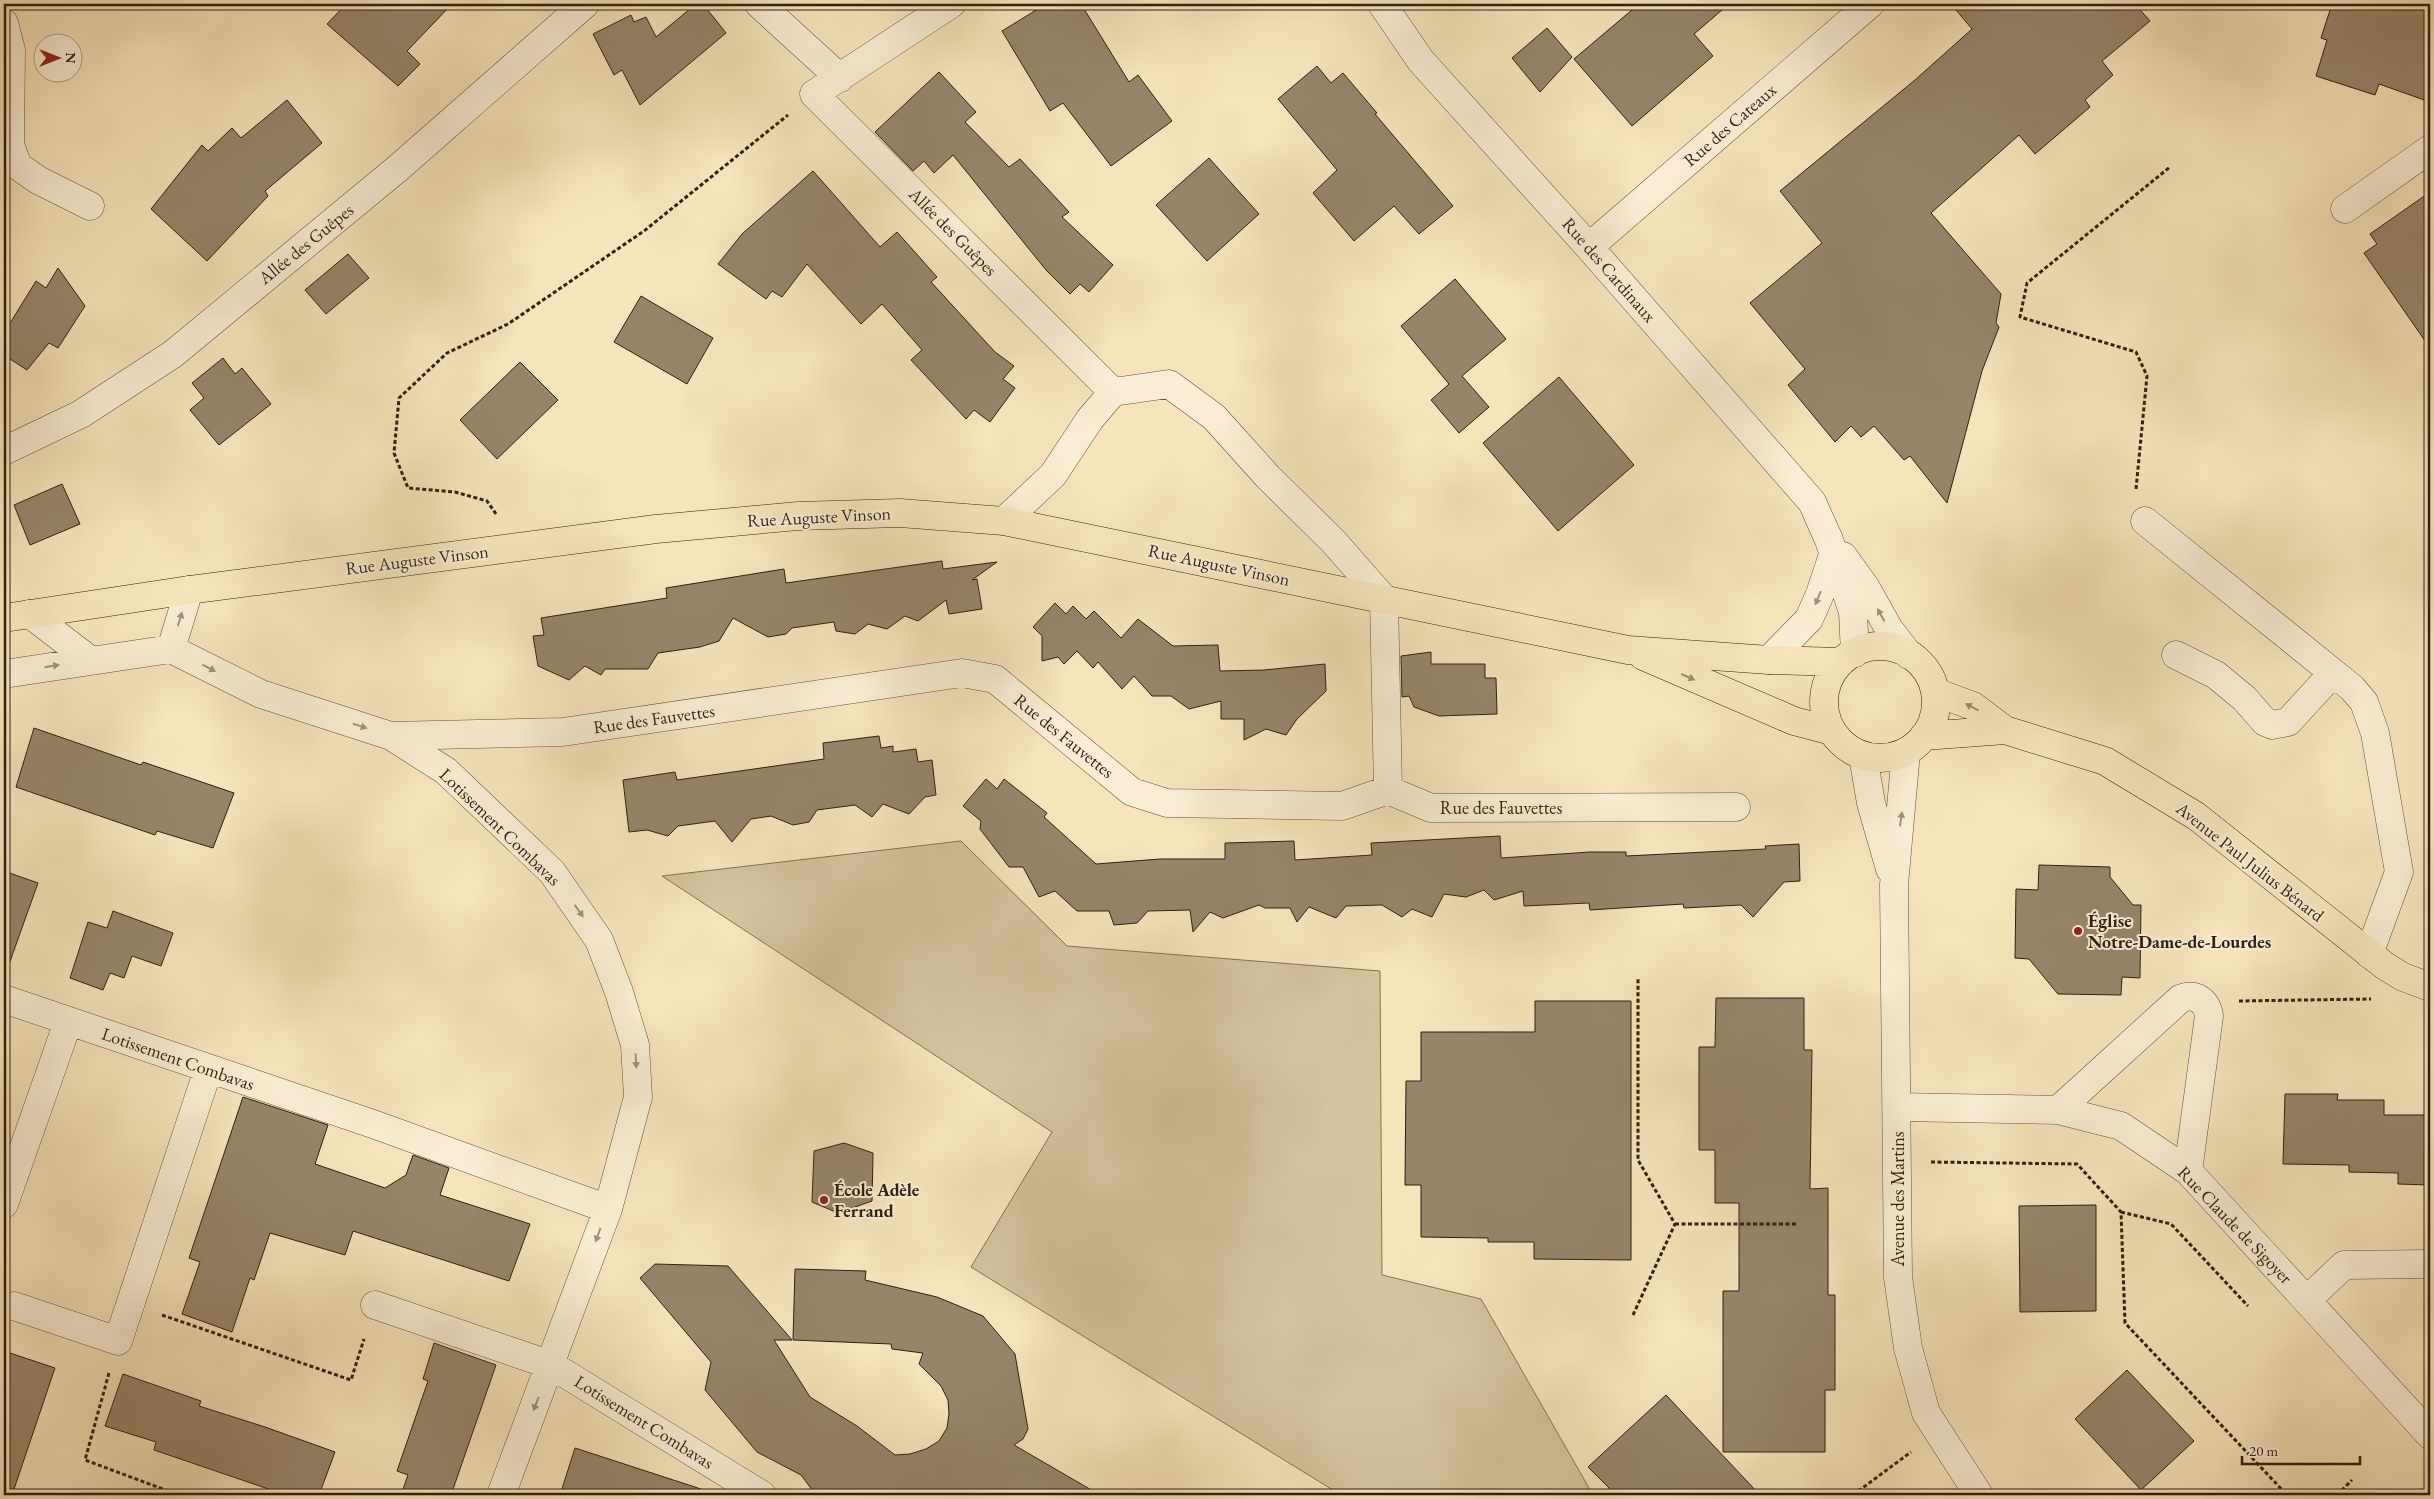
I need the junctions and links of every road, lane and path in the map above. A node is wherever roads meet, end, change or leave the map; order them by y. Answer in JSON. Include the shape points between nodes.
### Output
{"nodes":[{"id":1,"x":585,"y":4,"type":"edge"},
{"id":2,"x":759,"y":4,"type":"edge"},
{"id":3,"x":951,"y":4,"type":"edge"},
{"id":4,"x":1382,"y":4,"type":"edge"},
{"id":5,"x":1870,"y":4,"type":"edge"},
{"id":6,"x":4,"y":23,"type":"edge"},
{"id":7,"x":840,"y":78,"type":"junction"},
{"id":8,"x":814,"y":94,"type":"junction"},
{"id":9,"x":2430,"y":148,"type":"edge"},
{"id":10,"x":2170,"y":167,"type":"dead end"},
{"id":11,"x":90,"y":206,"type":"dead end"},
{"id":12,"x":2345,"y":209,"type":"dead end"},
{"id":13,"x":1589,"y":246,"type":"junction"},
{"id":14,"x":1113,"y":392,"type":"junction"},
{"id":15,"x":4,"y":452,"type":"edge"},
{"id":16,"x":1004,"y":521,"type":"junction"},
{"id":17,"x":2145,"y":521,"type":"joint"},
{"id":18,"x":520,"y":546,"type":"junction"},
{"id":19,"x":1832,"y":546,"type":"junction"},
{"id":20,"x":189,"y":590,"type":"junction"},
{"id":21,"x":1384,"y":600,"type":"junction"},
{"id":22,"x":17,"y":616,"type":"edge"},
{"id":23,"x":170,"y":649,"type":"junction"},
{"id":24,"x":1628,"y":650,"type":"junction"},
{"id":25,"x":1910,"y":654,"type":"junction"},
{"id":26,"x":2176,"y":654,"type":"dead end"},
{"id":27,"x":1848,"y":658,"type":"junction"},
{"id":28,"x":90,"y":660,"type":"junction"},
{"id":29,"x":1769,"y":660,"type":"junction"},
{"id":30,"x":2333,"y":673,"type":"junction"},
{"id":31,"x":4,"y":674,"type":"edge"},
{"id":32,"x":1935,"y":692,"type":"junction"},
{"id":33,"x":2005,"y":730,"type":"junction"},
{"id":34,"x":1832,"y":731,"type":"junction"},
{"id":35,"x":391,"y":736,"type":"junction"},
{"id":36,"x":1915,"y":744,"type":"junction"},
{"id":37,"x":1863,"y":756,"type":"junction"},
{"id":38,"x":1388,"y":790,"type":"junction"},
{"id":39,"x":1736,"y":807,"type":"dead end"},
{"id":40,"x":1894,"y":885,"type":"junction"},
{"id":41,"x":2377,"y":960,"type":"junction"},
{"id":42,"x":1638,"y":978,"type":"dead end"},
{"id":43,"x":2430,"y":987,"type":"edge"},
{"id":44,"x":4,"y":999,"type":"edge"},
{"id":45,"x":2208,"y":1010,"type":"junction"},
{"id":46,"x":68,"y":1022,"type":"junction"},
{"id":47,"x":208,"y":1070,"type":"junction"},
{"id":48,"x":1897,"y":1107,"type":"junction"},
{"id":49,"x":2058,"y":1110,"type":"junction"},
{"id":50,"x":1898,"y":1161,"type":"junction"},
{"id":51,"x":2188,"y":1171,"type":"junction"},
{"id":52,"x":4,"y":1204,"type":"edge"},
{"id":53,"x":608,"y":1209,"type":"junction"},
{"id":54,"x":2120,"y":1212,"type":"junction"},
{"id":55,"x":1675,"y":1224,"type":"junction"},
{"id":56,"x":1796,"y":1224,"type":"dead end"},
{"id":57,"x":2430,"y":1264,"type":"edge"},
{"id":58,"x":2307,"y":1300,"type":"junction"},
{"id":59,"x":130,"y":1305,"type":"junction"},
{"id":60,"x":375,"y":1305,"type":"joint"},
{"id":61,"x":14,"y":1306,"type":"dead end"},
{"id":62,"x":2248,"y":1306,"type":"dead end"},
{"id":63,"x":1633,"y":1314,"type":"dead end"},
{"id":64,"x":118,"y":1342,"type":"junction"},
{"id":65,"x":551,"y":1365,"type":"junction"},
{"id":66,"x":1939,"y":1433,"type":"junction"},
{"id":67,"x":2430,"y":1435,"type":"edge"},
{"id":68,"x":2352,"y":1480,"type":"dead end"},
{"id":69,"x":179,"y":1495,"type":"edge"},
{"id":70,"x":501,"y":1495,"type":"edge"},
{"id":71,"x":762,"y":1495,"type":"edge"},
{"id":72,"x":1853,"y":1495,"type":"edge"},
{"id":73,"x":1979,"y":1495,"type":"edge"},
{"id":74,"x":2287,"y":1495,"type":"edge"},
{"id":75,"x":2337,"y":1495,"type":"edge"}],
"edges":[{"from":1,"to":15,"type":"street","name":"Allée des Guêpes","via":[[397,169],[172,354],[81,414]]},
{"from":2,"to":7,"type":"street"},
{"from":3,"to":7,"type":"street"},
{"from":4,"to":13,"type":"street","name":"Rue des Cardinaux","via":[[1422,61]]},
{"from":5,"to":13,"type":"street","name":"Rue des Cateaux"},
{"from":6,"to":11,"type":"street","via":[[11,50],[10,145],[18,166],[38,180]]},
{"from":7,"to":8,"type":"street"},
{"from":8,"to":14,"type":"street","name":"Allée des Guêpes"},
{"from":8,"to":18,"type":"path","via":[[644,231],[508,324],[447,353],[399,398],[394,453],[408,488],[455,492],[486,501]]},
{"from":9,"to":12,"type":"street"},
{"from":10,"to":17,"type":"path","via":[[2027,283],[2020,317],[2136,352],[2147,376],[2136,494]]},
{"from":13,"to":19,"type":"street","name":"Rue des Cardinaux","via":[[1812,502]]},
{"from":14,"to":16,"type":"street","via":[[1090,419],[1053,475]]},
{"from":14,"to":21,"type":"street","via":[[1169,384],[1214,417],[1268,477],[1333,541]]},
{"from":16,"to":18,"type":"main road","name":"Rue Auguste Vinson","via":[[900,513],[798,516],[656,528]]},
{"from":16,"to":21,"type":"main road","name":"Rue Auguste Vinson"},
{"from":17,"to":30,"type":"street"},
{"from":18,"to":20,"type":"main road","name":"Rue Auguste Vinson"},
{"from":25,"to":19,"type":"street","name":"Rue des Cardinaux","one_way":true,"via":[[1889,630],[1866,588]]},
{"from":19,"to":27,"type":"street","name":"Rue des Cardinaux","via":[[1853,612]]},
{"from":19,"to":29,"type":"street","one_way":true,"via":[[1820,594],[1809,619]]},
{"from":20,"to":22,"type":"main road","name":"Rue Auguste Vinson"},
{"from":23,"to":20,"type":"street","one_way":true},
{"from":21,"to":24,"type":"main road","name":"Rue Auguste Vinson"},
{"from":21,"to":38,"type":"street"},
{"from":22,"to":28,"type":"street"},
{"from":23,"to":28,"type":"street"},
{"from":23,"to":35,"type":"street","name":"Lotissement Combavas","one_way":true,"via":[[261,694]]},
{"from":24,"to":29,"type":"main road"},
{"from":24,"to":34,"type":"main road","one_way":true,"via":[[1794,721]]},
{"from":25,"to":27,"type":"main road","via":[[1892,648],[1873,647]]},
{"from":25,"to":32,"type":"main road","via":[[1930,677]]},
{"from":26,"to":30,"type":"street","via":[[2216,675],[2244,698],[2264,722],[2272,725],[2288,722]]},
{"from":27,"to":29,"type":"main road"},
{"from":27,"to":34,"type":"main road","via":[[1830,677],[1825,695],[1825,714]]},
{"from":31,"to":28,"type":"street","one_way":true},
{"from":30,"to":41,"type":"street","via":[[2364,702],[2375,733],[2399,872]]},
{"from":33,"to":32,"type":"main road","name":"Avenue Paul Julius Bénard","one_way":true,"via":[[1973,706]]},
{"from":32,"to":36,"type":"main road","via":[[1932,722]]},
{"from":33,"to":36,"type":"main road","name":"Avenue Paul Julius Bénard"},
{"from":33,"to":41,"type":"main road","name":"Avenue Paul Julius Bénard","via":[[2105,761],[2196,816]]},
{"from":34,"to":37,"type":"main road","via":[[1851,750]]},
{"from":35,"to":38,"type":"street","name":"Rue des Fauvettes","via":[[563,732],[962,673],[995,679],[1132,792],[1167,803],[1342,806]]},
{"from":35,"to":53,"type":"street","name":"Lotissement Combavas","one_way":true,"via":[[446,771],[552,872],[599,940],[620,992],[635,1045],[638,1097]]},
{"from":36,"to":37,"type":"main road","via":[[1892,757]]},
{"from":40,"to":36,"type":"street","name":"Avenue des Martins","one_way":true},
{"from":37,"to":40,"type":"street","name":"Avenue des Martins","via":[[1871,802]]},
{"from":38,"to":39,"type":"street","name":"Rue des Fauvettes","via":[[1431,808]]},
{"from":40,"to":48,"type":"street","name":"Avenue des Martins"},
{"from":41,"to":43,"type":"main road","name":"Avenue Paul Julius Bénard","via":[[2403,977]]},
{"from":41,"to":45,"type":"path","via":[[2375,999],[2247,1000]]},
{"from":42,"to":55,"type":"path","via":[[1638,1160]]},
{"from":44,"to":46,"type":"street","name":"Lotissement Combavas"},
{"from":45,"to":49,"type":"street","via":[[2197,998],[2186,996],[2180,999]]},
{"from":45,"to":51,"type":"street"},
{"from":46,"to":47,"type":"street","name":"Lotissement Combavas"},
{"from":46,"to":52,"type":"street"},
{"from":47,"to":53,"type":"street","name":"Lotissement Combavas","via":[[373,1124]]},
{"from":47,"to":59,"type":"street"},
{"from":48,"to":49,"type":"street","name":"Rue Claude de Sigoyer"},
{"from":48,"to":50,"type":"street","name":"Avenue des Martins"},
{"from":49,"to":51,"type":"street","name":"Rue Claude de Sigoyer","via":[[2120,1126]]},
{"from":50,"to":54,"type":"path","via":[[2077,1164]]},
{"from":50,"to":66,"type":"street","name":"Avenue des Martins","via":[[1898,1277],[1908,1348],[1926,1413]]},
{"from":51,"to":58,"type":"street","name":"Rue Claude de Sigoyer"},
{"from":53,"to":65,"type":"street","name":"Lotissement Combavas","one_way":true},
{"from":54,"to":62,"type":"path","via":[[2171,1224]]},
{"from":54,"to":74,"type":"path","via":[[2125,1323]]},
{"from":55,"to":56,"type":"path"},
{"from":55,"to":63,"type":"path"},
{"from":57,"to":58,"type":"street","via":[[2344,1265]]},
{"from":58,"to":67,"type":"street","name":"Rue Claude de Sigoyer"},
{"from":59,"to":60,"type":"path","via":[[351,1380]]},
{"from":59,"to":64,"type":"street"},
{"from":60,"to":65,"type":"street"},
{"from":61,"to":64,"type":"street"},
{"from":64,"to":69,"type":"path","via":[[85,1460]]},
{"from":65,"to":70,"type":"street","name":"Lotissement Combavas","one_way":true},
{"from":65,"to":71,"type":"street","name":"Lotissement Combavas"},
{"from":66,"to":72,"type":"path"},
{"from":66,"to":73,"type":"street","name":"Avenue des Martins"},
{"from":68,"to":75,"type":"path"}]}
